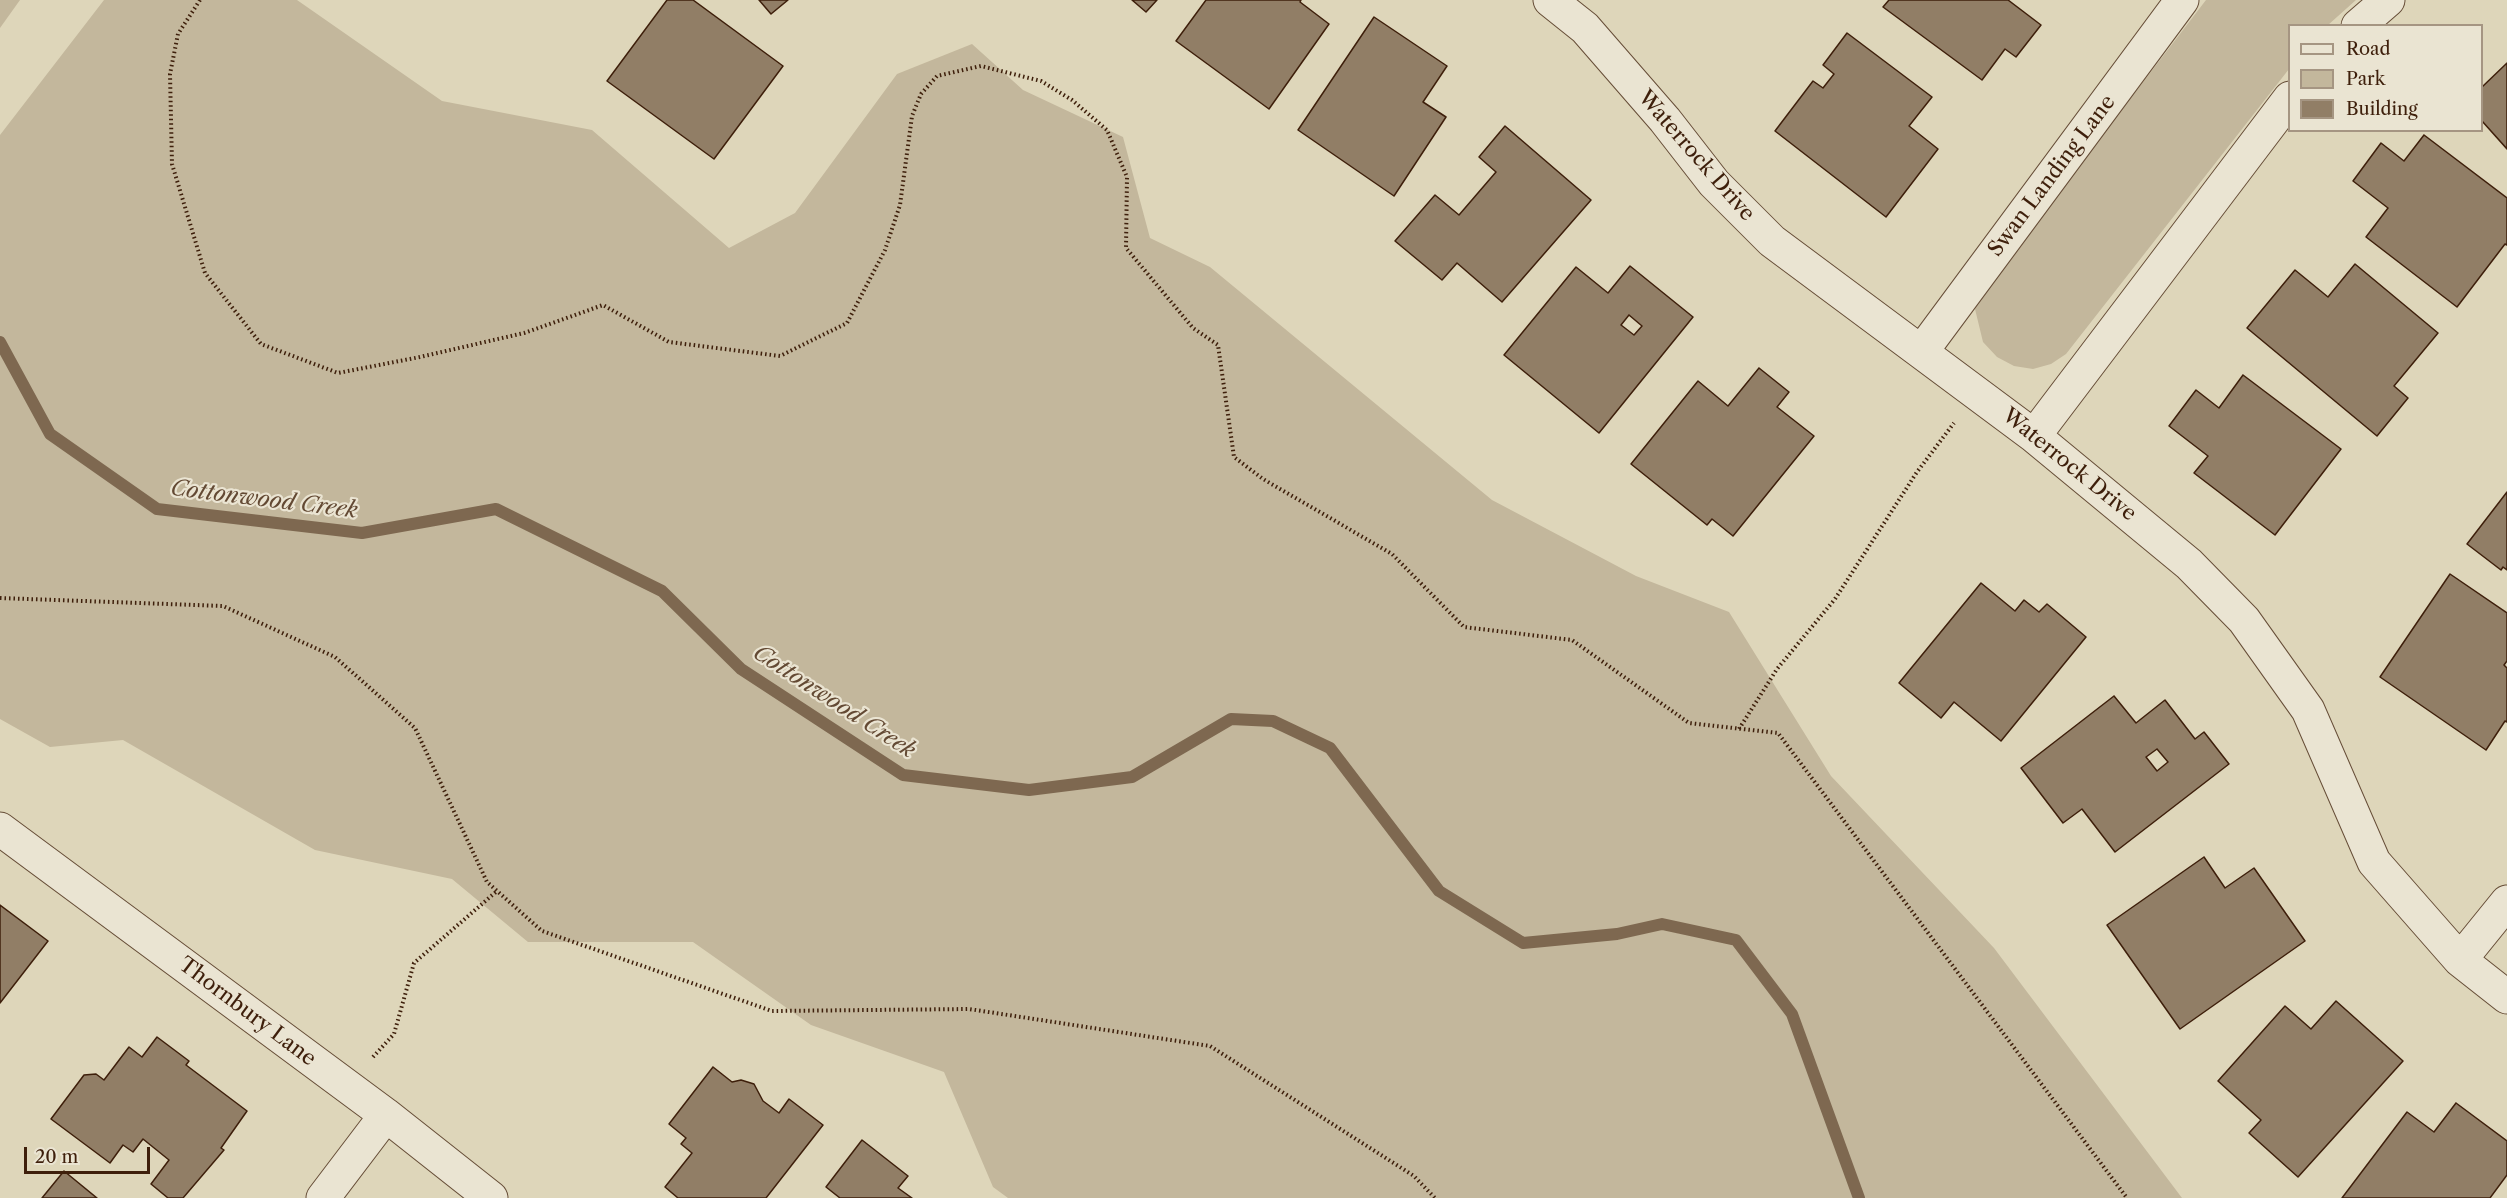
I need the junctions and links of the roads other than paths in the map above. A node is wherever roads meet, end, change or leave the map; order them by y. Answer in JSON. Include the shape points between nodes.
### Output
{"nodes":[{"id":1,"x":1550,"y":0,"type":"edge"},
{"id":2,"x":2182,"y":0,"type":"edge"},
{"id":3,"x":2388,"y":0,"type":"edge"},
{"id":4,"x":2360,"y":24,"type":"edge"},
{"id":5,"x":2288,"y":99,"type":"edge"},
{"id":6,"x":1922,"y":351,"type":"junction"},
{"id":7,"x":2034,"y":436,"type":"junction"},
{"id":8,"x":0,"y":829,"type":"edge"},
{"id":9,"x":2507,"y":902,"type":"edge"},
{"id":10,"x":2460,"y":960,"type":"junction"},
{"id":11,"x":2507,"y":997,"type":"edge"},
{"id":12,"x":386,"y":1115,"type":"junction"},
{"id":13,"x":323,"y":1198,"type":"edge"},
{"id":14,"x":491,"y":1198,"type":"edge"}],
"edges":[{"from":1,"to":6,"type":"street","name":"Waterrock Drive","via":[[1585,28],[1714,183],[1772,241]]},
{"from":2,"to":6,"type":"street","name":"Swan Landing Lane"},
{"from":3,"to":4,"type":"street"},
{"from":5,"to":7,"type":"street"},
{"from":6,"to":7,"type":"street","name":"Waterrock Drive"},
{"from":7,"to":10,"type":"street","name":"Waterrock Drive","via":[[2189,564],[2244,620],[2308,710],[2374,862]]},
{"from":8,"to":12,"type":"street","name":"Thornbury Lane"},
{"from":9,"to":10,"type":"street"},
{"from":10,"to":11,"type":"street","name":"Waterrock Drive"},
{"from":12,"to":13,"type":"street"},
{"from":12,"to":14,"type":"street","name":"Thornbury Lane"}]}
